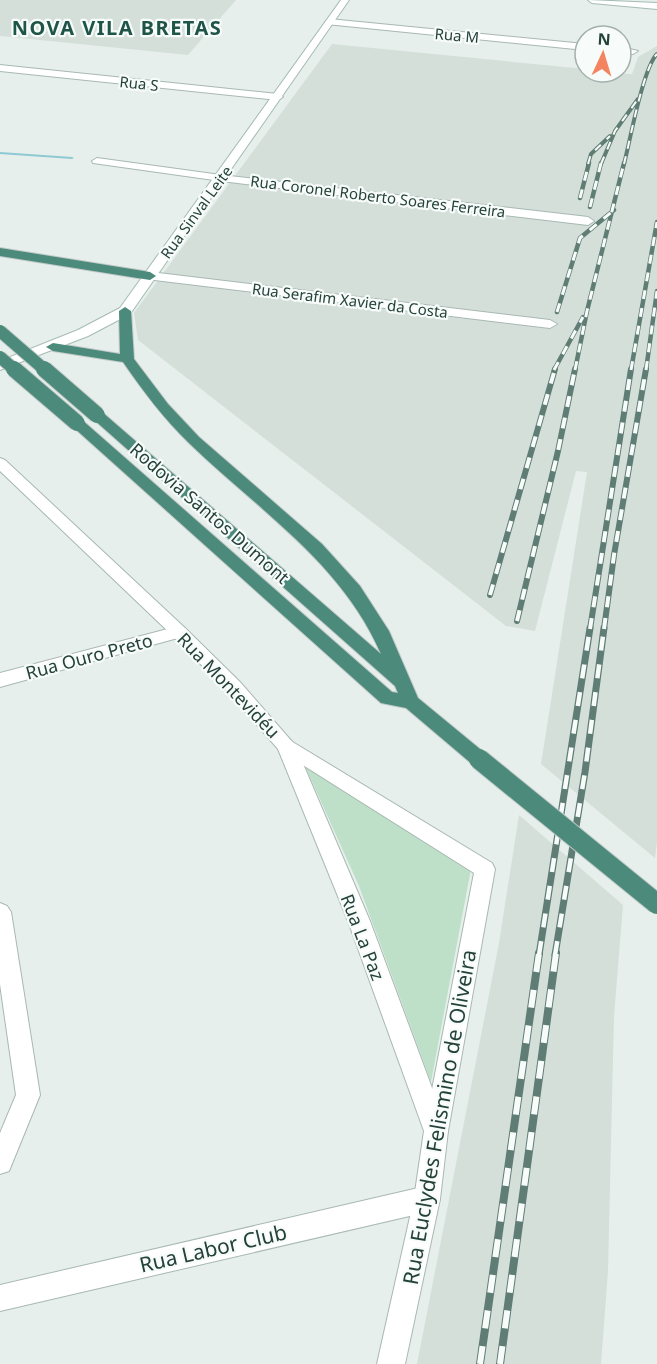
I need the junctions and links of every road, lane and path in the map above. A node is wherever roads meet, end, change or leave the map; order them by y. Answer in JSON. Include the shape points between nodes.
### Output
{"nodes":[{"id":1,"x":345,"y":0,"type":"edge"},
{"id":2,"x":592,"y":0,"type":"edge"},
{"id":3,"x":657,"y":6,"type":"edge"},
{"id":4,"x":329,"y":22,"type":"junction"},
{"id":5,"x":573,"y":46,"type":"edge"},
{"id":6,"x":0,"y":68,"type":"edge"},
{"id":7,"x":278,"y":97,"type":"junction"},
{"id":8,"x":97,"y":161,"type":"dead end"},
{"id":9,"x":221,"y":178,"type":"junction"},
{"id":10,"x":588,"y":220,"type":"dead end"},
{"id":11,"x":0,"y":252,"type":"edge"},
{"id":12,"x":150,"y":276,"type":"junction"},
{"id":13,"x":125,"y":311,"type":"junction"},
{"id":14,"x":550,"y":324,"type":"dead end"},
{"id":15,"x":0,"y":331,"type":"edge"},
{"id":16,"x":52,"y":347,"type":"junction"},
{"id":17,"x":0,"y":357,"type":"edge"},
{"id":18,"x":127,"y":360,"type":"junction"},
{"id":19,"x":0,"y":366,"type":"edge"},
{"id":20,"x":0,"y":463,"type":"edge"},
{"id":21,"x":179,"y":632,"type":"junction"},
{"id":22,"x":0,"y":680,"type":"edge"},
{"id":23,"x":402,"y":682,"type":"junction"},
{"id":24,"x":411,"y":702,"type":"junction"},
{"id":25,"x":286,"y":745,"type":"junction"},
{"id":26,"x":485,"y":869,"type":"joint"},
{"id":27,"x":657,"y":904,"type":"edge"},
{"id":28,"x":0,"y":912,"type":"edge"},
{"id":29,"x":436,"y":1131,"type":"junction"},
{"id":30,"x":0,"y":1162,"type":"edge"},
{"id":31,"x":427,"y":1199,"type":"junction"},
{"id":32,"x":0,"y":1298,"type":"edge"},
{"id":33,"x":392,"y":1364,"type":"edge"}],
"edges":[{"from":1,"to":4,"type":"street","name":"Rua Sinval Leite"},
{"from":2,"to":3,"type":"street"},
{"from":4,"to":5,"type":"street","name":"Rua M"},
{"from":4,"to":7,"type":"street","name":"Rua Sinval Leite"},
{"from":6,"to":7,"type":"street","name":"Rua S"},
{"from":7,"to":9,"type":"street","name":"Rua Sinval Leite"},
{"from":8,"to":9,"type":"street","name":"Rua Coronel Roberto Soares Ferreira"},
{"from":9,"to":10,"type":"street","name":"Rua Coronel Roberto Soares Ferreira"},
{"from":9,"to":12,"type":"street","name":"Rua Sinval Leite"},
{"from":11,"to":12,"type":"highway"},
{"from":12,"to":13,"type":"street","name":"Rua Sinval Leite"},
{"from":12,"to":14,"type":"street","name":"Rua Serafim Xavier da Costa"},
{"from":13,"to":16,"type":"street","name":"Rua Sinval Leite"},
{"from":13,"to":18,"type":"highway"},
{"from":15,"to":23,"type":"highway","name":"Rodovia Santos Dumont","bridge":true},
{"from":16,"to":18,"type":"highway"},
{"from":16,"to":19,"type":"street","name":"Rua Sinval Leite"},
{"from":17,"to":24,"type":"highway","name":"Rodovia Santos Dumont","bridge":true,"via":[[387,698]]},
{"from":18,"to":23,"type":"highway","via":[[194,440],[316,548],[354,590],[380,632]]},
{"from":20,"to":21,"type":"street","name":"Rua Montevidéu"},
{"from":21,"to":22,"type":"street","name":"Rua Ouro Preto"},
{"from":21,"to":25,"type":"street","name":"Rua Montevidéu"},
{"from":23,"to":24,"type":"highway","name":"Rodovia Santos Dumont"},
{"from":24,"to":27,"type":"highway","name":"Rodovia Santos Dumont","bridge":true},
{"from":25,"to":26,"type":"street","name":"Rua Montevidéu"},
{"from":25,"to":29,"type":"street","name":"Rua La Paz","via":[[359,921]]},
{"from":26,"to":29,"type":"street","name":"Rua Euclydes Felismino de Oliveira"},
{"from":28,"to":30,"type":"street","via":[[28,1095]]},
{"from":29,"to":31,"type":"street","name":"Rua Euclydes Felismino de Oliveira"},
{"from":31,"to":32,"type":"street","name":"Rua Labor Club"},
{"from":31,"to":33,"type":"street","name":"Rua Euclydes Felismino de Oliveira"}]}
